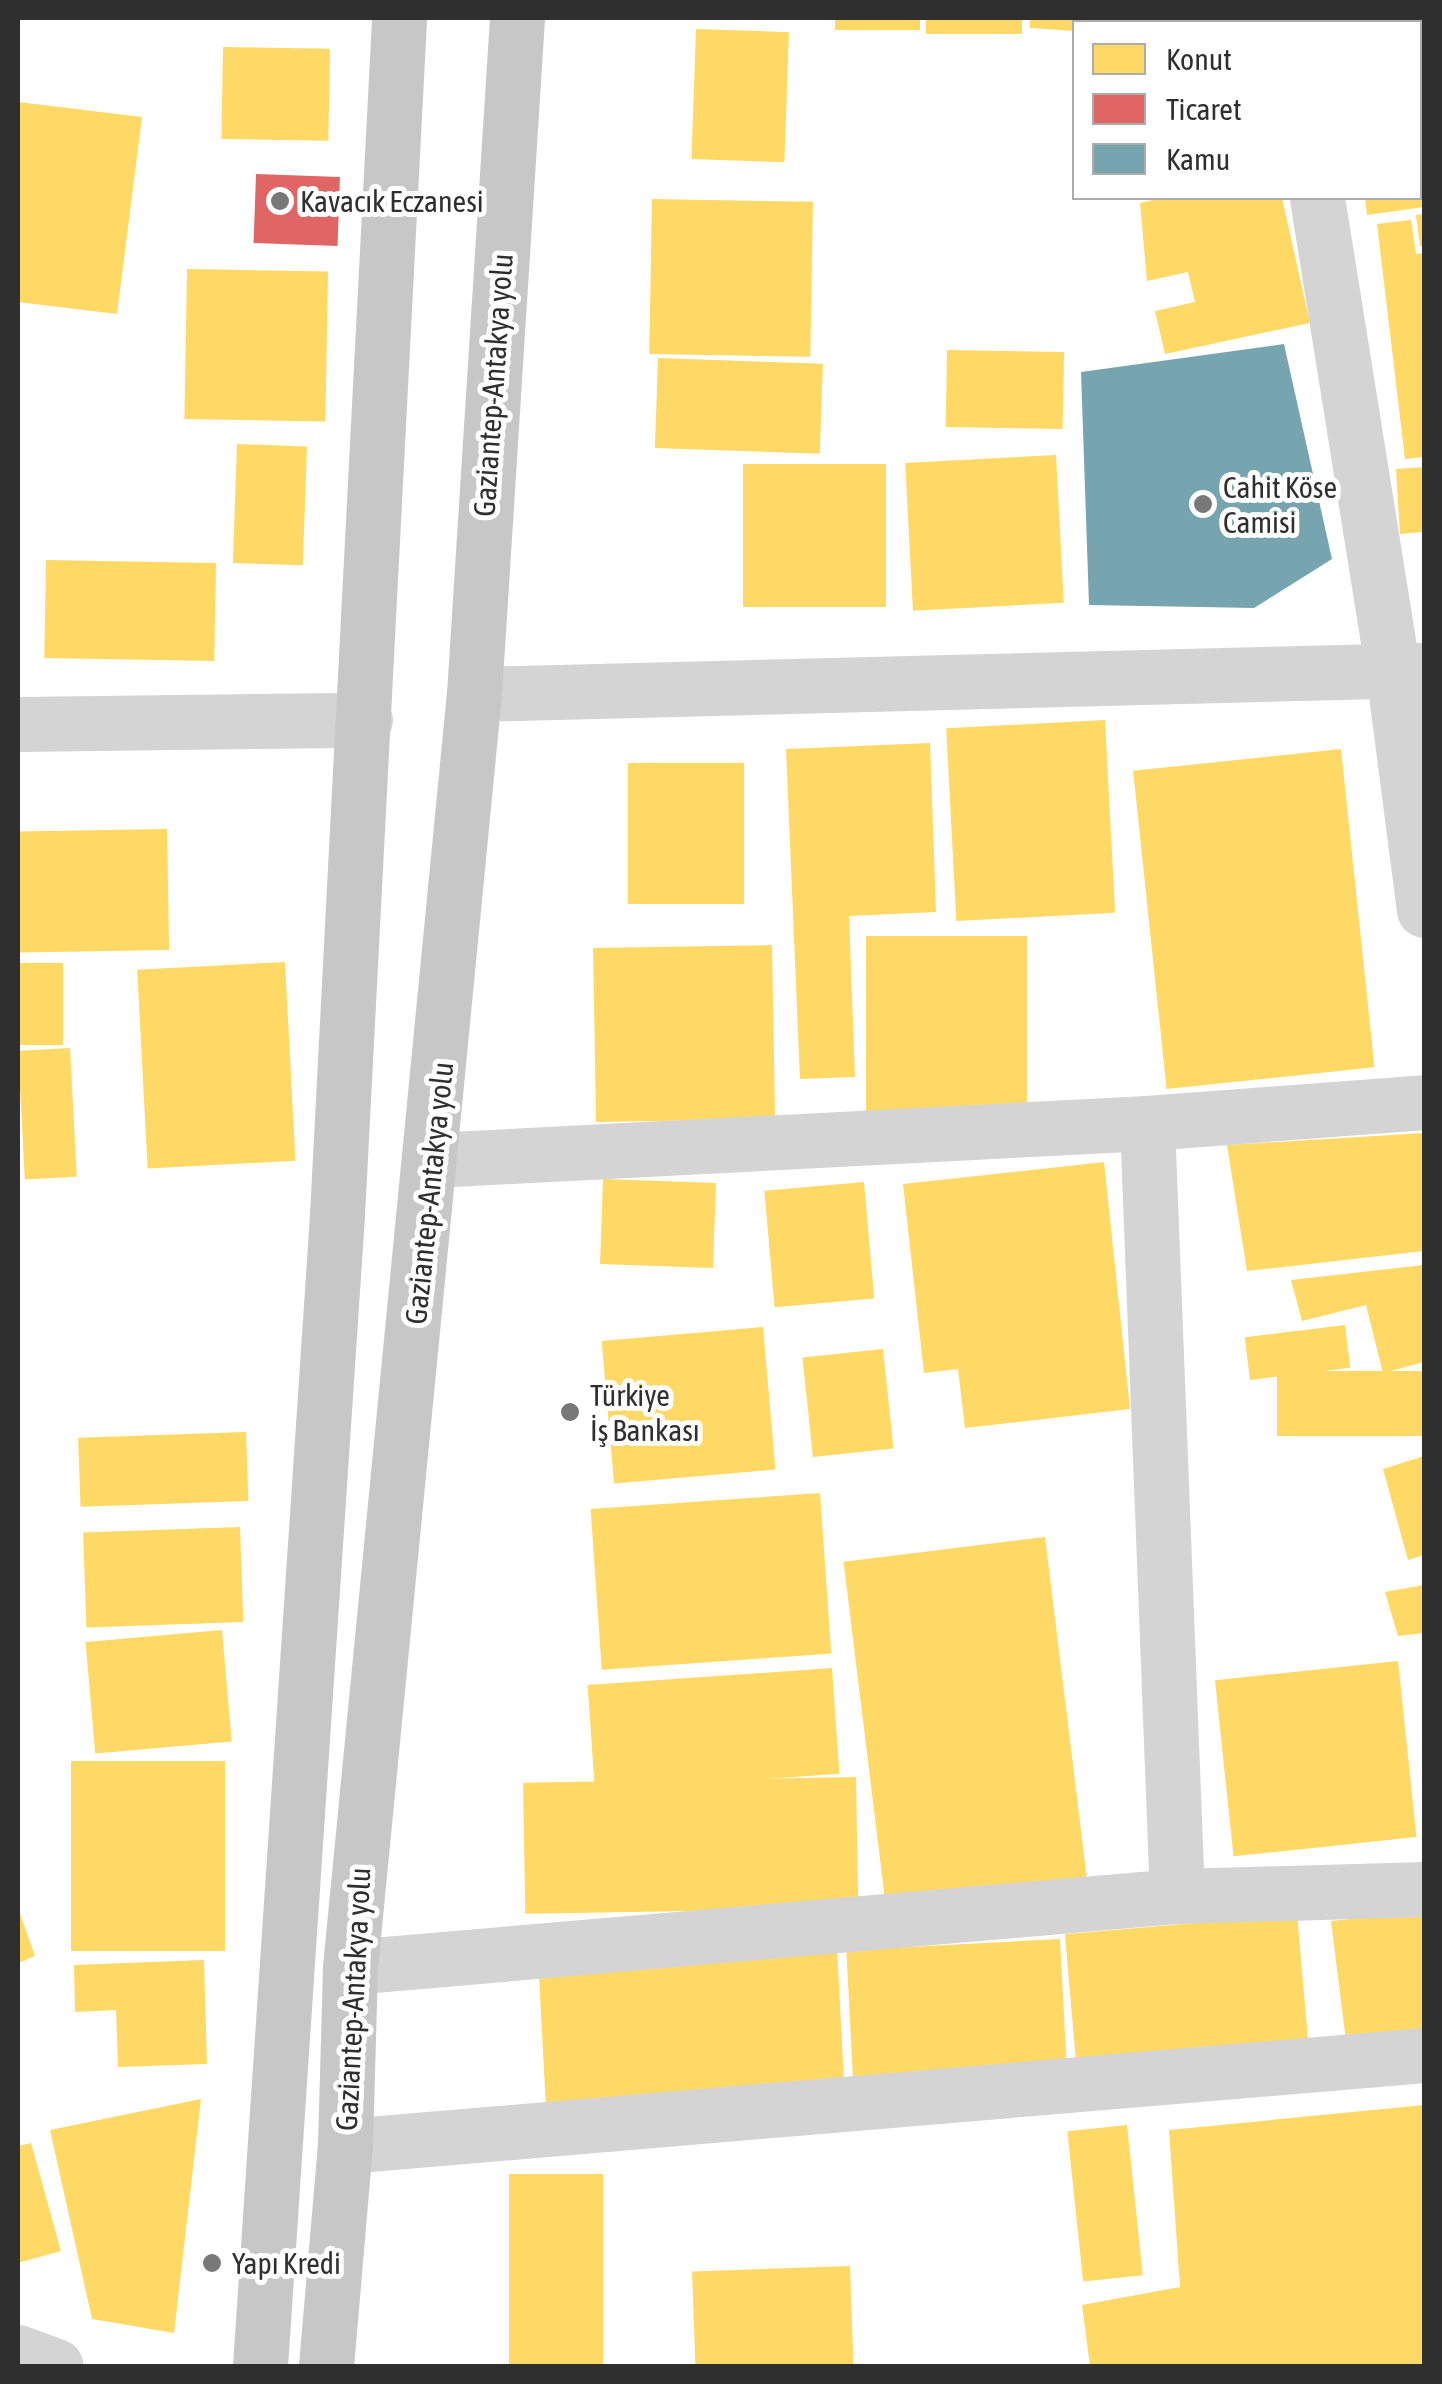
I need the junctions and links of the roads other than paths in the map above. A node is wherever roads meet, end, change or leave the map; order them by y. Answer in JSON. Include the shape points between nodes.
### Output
{"nodes":[{"id":1,"x":398,"y":18,"type":"edge"},
{"id":2,"x":516,"y":18,"type":"edge"},
{"id":3,"x":1317,"y":200,"type":"edge"},
{"id":4,"x":1409,"y":670,"type":"edge"},
{"id":5,"x":474,"y":694,"type":"junction"},
{"id":6,"x":365,"y":720,"type":"junction"},
{"id":7,"x":18,"y":724,"type":"edge"},
{"id":8,"x":1424,"y":910,"type":"edge"},
{"id":9,"x":1424,"y":1102,"type":"edge"},
{"id":10,"x":1146,"y":1124,"type":"junction"},
{"id":11,"x":433,"y":1160,"type":"junction"},
{"id":12,"x":1424,"y":1889,"type":"edge"},
{"id":13,"x":1177,"y":1896,"type":"junction"},
{"id":14,"x":350,"y":1968,"type":"junction"},
{"id":15,"x":1424,"y":2055,"type":"edge"},
{"id":16,"x":345,"y":2146,"type":"junction"},
{"id":17,"x":18,"y":2352,"type":"edge"},
{"id":18,"x":56,"y":2366,"type":"edge"},
{"id":19,"x":260,"y":2366,"type":"edge"},
{"id":20,"x":326,"y":2366,"type":"edge"}],
"edges":[{"from":1,"to":6,"type":"main road"},
{"from":2,"to":5,"type":"main road","name":"Gaziantep-Antakya yolu"},
{"from":3,"to":4,"type":"street"},
{"from":4,"to":5,"type":"street"},
{"from":4,"to":8,"type":"street"},
{"from":5,"to":11,"type":"main road","name":"Gaziantep-Antakya yolu"},
{"from":6,"to":7,"type":"street"},
{"from":6,"to":19,"type":"main road"},
{"from":9,"to":10,"type":"street"},
{"from":10,"to":11,"type":"street"},
{"from":10,"to":13,"type":"street"},
{"from":11,"to":14,"type":"main road","name":"Gaziantep-Antakya yolu"},
{"from":12,"to":13,"type":"street"},
{"from":13,"to":14,"type":"street"},
{"from":14,"to":16,"type":"main road","name":"Gaziantep-Antakya yolu"},
{"from":15,"to":16,"type":"street"},
{"from":16,"to":20,"type":"main road","name":"Gaziantep-Antakya yolu"},
{"from":17,"to":18,"type":"street"}]}
